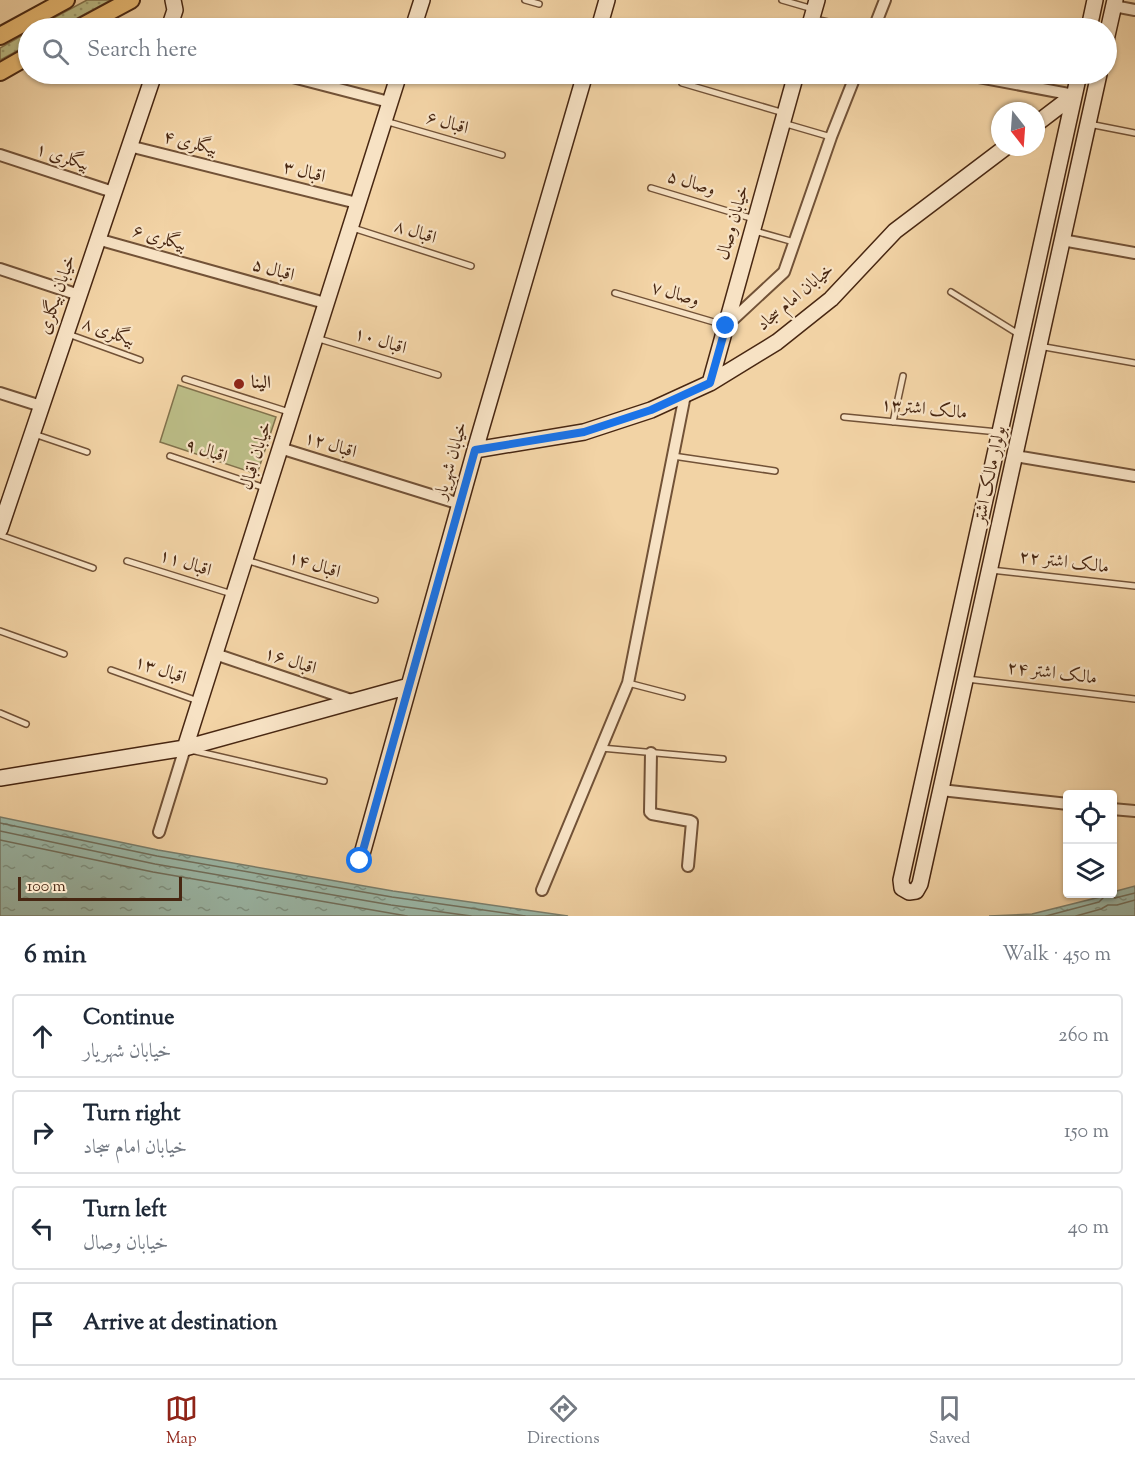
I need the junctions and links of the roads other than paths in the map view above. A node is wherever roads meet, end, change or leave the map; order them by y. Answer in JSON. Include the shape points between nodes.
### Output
{"nodes":[{"id":1,"x":131,"y":0,"type":"edge"},
{"id":2,"x":172,"y":0,"type":"edge"},
{"id":3,"x":422,"y":0,"type":"edge"},
{"id":4,"x":525,"y":0,"type":"edge"},
{"id":5,"x":607,"y":0,"type":"edge"},
{"id":6,"x":782,"y":0,"type":"edge"},
{"id":7,"x":885,"y":0,"type":"edge"},
{"id":8,"x":1095,"y":0,"type":"edge"},
{"id":9,"x":63,"y":1,"type":"edge"},
{"id":10,"x":1115,"y":3,"type":"edge"},
{"id":11,"x":539,"y":4,"type":"dead end"},
{"id":12,"x":1135,"y":10,"type":"edge"},
{"id":13,"x":813,"y":14,"type":"edge"},
{"id":14,"x":32,"y":18,"type":"edge"},
{"id":15,"x":98,"y":18,"type":"edge"},
{"id":16,"x":172,"y":18,"type":"edge"},
{"id":17,"x":416,"y":18,"type":"edge"},
{"id":18,"x":601,"y":18,"type":"edge"},
{"id":19,"x":878,"y":18,"type":"edge"},
{"id":20,"x":1091,"y":18,"type":"edge"},
{"id":21,"x":1112,"y":18,"type":"edge"},
{"id":22,"x":18,"y":26,"type":"edge"},
{"id":23,"x":0,"y":36,"type":"edge"},
{"id":24,"x":18,"y":62,"type":"edge"},
{"id":25,"x":0,"y":72,"type":"edge"},
{"id":26,"x":150,"y":84,"type":"edge"},
{"id":27,"x":320,"y":84,"type":"edge"},
{"id":28,"x":395,"y":84,"type":"edge"},
{"id":29,"x":582,"y":84,"type":"edge"},
{"id":30,"x":685,"y":84,"type":"edge"},
{"id":31,"x":793,"y":84,"type":"edge"},
{"id":32,"x":852,"y":84,"type":"edge"},
{"id":33,"x":1016,"y":84,"type":"edge"},
{"id":34,"x":1077,"y":84,"type":"edge"},
{"id":35,"x":1097,"y":84,"type":"edge"},
{"id":36,"x":1074,"y":95,"type":"junction"},
{"id":37,"x":389,"y":102,"type":"junction"},
{"id":38,"x":1045,"y":117,"type":"edge"},
{"id":39,"x":784,"y":118,"type":"junction"},
{"id":40,"x":384,"y":121,"type":"junction"},
{"id":41,"x":1088,"y":124,"type":"junction"},
{"id":42,"x":1135,"y":133,"type":"edge"},
{"id":43,"x":831,"y":136,"type":"junction"},
{"id":44,"x":129,"y":146,"type":"junction"},
{"id":45,"x":0,"y":155,"type":"edge"},
{"id":46,"x":502,"y":155,"type":"dead end"},
{"id":47,"x":994,"y":156,"type":"edge"},
{"id":48,"x":1058,"y":169,"type":"junction"},
{"id":49,"x":1077,"y":173,"type":"junction"},
{"id":50,"x":243,"y":174,"type":"joint"},
{"id":51,"x":651,"y":188,"type":"dead end"},
{"id":52,"x":113,"y":192,"type":"junction"},
{"id":53,"x":357,"y":203,"type":"junction"},
{"id":54,"x":754,"y":225,"type":"junction"},
{"id":55,"x":350,"y":227,"type":"junction"},
{"id":56,"x":98,"y":239,"type":"junction"},
{"id":57,"x":1062,"y":240,"type":"junction"},
{"id":58,"x":794,"y":242,"type":"junction"},
{"id":59,"x":1135,"y":253,"type":"edge"},
{"id":60,"x":471,"y":266,"type":"dead end"},
{"id":61,"x":0,"y":269,"type":"edge"},
{"id":62,"x":212,"y":271,"type":"joint"},
{"id":63,"x":951,"y":292,"type":"dead end"},
{"id":64,"x":615,"y":294,"type":"dead end"},
{"id":65,"x":79,"y":295,"type":"junction"},
{"id":66,"x":325,"y":303,"type":"junction"},
{"id":67,"x":726,"y":326,"type":"junction"},
{"id":68,"x":66,"y":333,"type":"junction"},
{"id":69,"x":1021,"y":335,"type":"junction"},
{"id":70,"x":314,"y":338,"type":"junction"},
{"id":71,"x":1039,"y":346,"type":"junction"},
{"id":72,"x":140,"y":360,"type":"dead end"},
{"id":73,"x":1135,"y":363,"type":"edge"},
{"id":74,"x":438,"y":375,"type":"dead end"},
{"id":75,"x":903,"y":376,"type":"dead end"},
{"id":76,"x":185,"y":379,"type":"dead end"},
{"id":77,"x":710,"y":383,"type":"junction"},
{"id":78,"x":0,"y":393,"type":"edge"},
{"id":79,"x":685,"y":394,"type":"junction"},
{"id":80,"x":41,"y":406,"type":"junction"},
{"id":81,"x":291,"y":412,"type":"junction"},
{"id":82,"x":844,"y":417,"type":"dead end"},
{"id":83,"x":893,"y":422,"type":"junction"},
{"id":84,"x":32,"y":433,"type":"junction"},
{"id":85,"x":1000,"y":433,"type":"junction"},
{"id":86,"x":280,"y":448,"type":"junction"},
{"id":87,"x":475,"y":450,"type":"junction"},
{"id":88,"x":87,"y":452,"type":"dead end"},
{"id":89,"x":170,"y":456,"type":"dead end"},
{"id":90,"x":673,"y":456,"type":"junction"},
{"id":91,"x":1015,"y":456,"type":"junction"},
{"id":92,"x":775,"y":471,"type":"dead end"},
{"id":93,"x":1135,"y":476,"type":"edge"},
{"id":94,"x":267,"y":488,"type":"junction"},
{"id":95,"x":460,"y":504,"type":"junction"},
{"id":96,"x":983,"y":509,"type":"junction"},
{"id":97,"x":1002,"y":512,"type":"junction"},
{"id":98,"x":3,"y":513,"type":"edge"},
{"id":99,"x":0,"y":529,"type":"edge"},
{"id":100,"x":0,"y":535,"type":"edge"},
{"id":101,"x":244,"y":560,"type":"junction"},
{"id":102,"x":127,"y":561,"type":"dead end"},
{"id":103,"x":93,"y":568,"type":"dead end"},
{"id":104,"x":990,"y":570,"type":"junction"},
{"id":105,"x":1135,"y":586,"type":"edge"},
{"id":106,"x":233,"y":595,"type":"junction"},
{"id":107,"x":375,"y":600,"type":"dead end"},
{"id":108,"x":0,"y":631,"type":"edge"},
{"id":109,"x":64,"y":654,"type":"dead end"},
{"id":110,"x":215,"y":654,"type":"junction"},
{"id":111,"x":111,"y":670,"type":"dead end"},
{"id":112,"x":966,"y":679,"type":"junction"},
{"id":113,"x":628,"y":683,"type":"junction"},
{"id":114,"x":409,"y":686,"type":"junction"},
{"id":115,"x":682,"y":697,"type":"dead end"},
{"id":116,"x":1135,"y":699,"type":"edge"},
{"id":117,"x":200,"y":701,"type":"junction"},
{"id":118,"x":355,"y":701,"type":"junction"},
{"id":119,"x":0,"y":713,"type":"edge"},
{"id":120,"x":26,"y":723,"type":"dead end"},
{"id":121,"x":185,"y":748,"type":"junction"},
{"id":122,"x":601,"y":748,"type":"junction"},
{"id":123,"x":651,"y":753,"type":"junction"},
{"id":124,"x":723,"y":759,"type":"dead end"},
{"id":125,"x":0,"y":778,"type":"edge"},
{"id":126,"x":324,"y":781,"type":"dead end"},
{"id":127,"x":941,"y":790,"type":"junction"},
{"id":128,"x":1063,"y":803,"type":"edge"},
{"id":129,"x":1117,"y":809,"type":"edge"},
{"id":130,"x":1135,"y":811,"type":"edge"},
{"id":131,"x":159,"y":832,"type":"dead end"},
{"id":132,"x":360,"y":861,"type":"dead end"},
{"id":133,"x":688,"y":866,"type":"dead end"},
{"id":134,"x":542,"y":890,"type":"dead end"}],
"edges":[{"from":1,"to":15,"type":"main road"},
{"from":2,"to":16,"type":"street"},
{"from":3,"to":17,"type":"street"},
{"from":4,"to":11,"type":"lane"},
{"from":5,"to":18,"type":"street"},
{"from":6,"to":13,"type":"lane"},
{"from":7,"to":19,"type":"street"},
{"from":8,"to":20,"type":"street"},
{"from":9,"to":14,"type":"main road"},
{"from":10,"to":12,"type":"street"},
{"from":10,"to":21,"type":"street"},
{"from":22,"to":23,"type":"main road"},
{"from":24,"to":25,"type":"main road"},
{"from":26,"to":44,"type":"street","name":"خیابان بیگلری"},
{"from":27,"to":37,"type":"street"},
{"from":28,"to":37,"type":"street","name":"خیابان اقبال"},
{"from":29,"to":87,"type":"street","name":"خیابان شهریار"},
{"from":30,"to":39,"type":"lane"},
{"from":31,"to":39,"type":"street","name":"خیابان وصال"},
{"from":32,"to":43,"type":"street"},
{"from":33,"to":36,"type":"street"},
{"from":34,"to":36,"type":"street","name":"بولوار مالک اشتر"},
{"from":35,"to":41,"type":"street","name":"بولوار مالک اشتر"},
{"from":36,"to":38,"type":"street"},
{"from":36,"to":48,"type":"street","name":"بولوار مالک اشتر"},
{"from":37,"to":40,"type":"street","name":"خیابان اقبال"},
{"from":39,"to":43,"type":"lane"},
{"from":39,"to":54,"type":"street","name":"خیابان وصال"},
{"from":40,"to":46,"type":"lane","name":"اقبال ۶"},
{"from":40,"to":53,"type":"street","name":"خیابان اقبال"},
{"from":41,"to":42,"type":"lane"},
{"from":41,"to":49,"type":"street","name":"بولوار مالک اشتر"},
{"from":43,"to":58,"type":"street"},
{"from":44,"to":50,"type":"street","name":"بیگلری ۴"},
{"from":44,"to":52,"type":"street","name":"خیابان بیگلری"},
{"from":45,"to":52,"type":"street","name":"بیگلری ۱"},
{"from":47,"to":77,"type":"street","name":"خیابان امام سجاد","via":[[895,231],[831,299],[777,342]]},
{"from":48,"to":49,"type":"street"},
{"from":48,"to":69,"type":"street","name":"بولوار مالک اشتر"},
{"from":49,"to":57,"type":"street","name":"بولوار مالک اشتر"},
{"from":50,"to":53,"type":"street","name":"اقبال ۳"},
{"from":51,"to":54,"type":"lane","name":"وصال ۵"},
{"from":52,"to":56,"type":"street","name":"خیابان بیگلری"},
{"from":53,"to":55,"type":"street","name":"خیابان اقبال"},
{"from":54,"to":58,"type":"lane","name":"وصال ۵"},
{"from":54,"to":67,"type":"street","name":"خیابان وصال"},
{"from":55,"to":60,"type":"lane","name":"اقبال ۸"},
{"from":55,"to":66,"type":"street","name":"خیابان اقبال"},
{"from":56,"to":62,"type":"street","name":"بیگلری ۶"},
{"from":56,"to":65,"type":"street","name":"خیابان بیگلری"},
{"from":57,"to":59,"type":"street"},
{"from":57,"to":71,"type":"street","name":"بولوار مالک اشتر"},
{"from":58,"to":67,"type":"street","via":[[784,272]]},
{"from":61,"to":65,"type":"street"},
{"from":62,"to":66,"type":"street","name":"اقبال ۵"},
{"from":63,"to":69,"type":"lane"},
{"from":64,"to":67,"type":"lane","name":"وصال ۷"},
{"from":65,"to":68,"type":"street","name":"خیابان بیگلری"},
{"from":66,"to":70,"type":"street","name":"خیابان اقبال"},
{"from":67,"to":77,"type":"street","name":"خیابان وصال"},
{"from":68,"to":72,"type":"lane","name":"بیگلری ۸"},
{"from":68,"to":80,"type":"street","name":"خیابان بیگلری"},
{"from":69,"to":85,"type":"street","name":"بولوار مالک اشتر"},
{"from":70,"to":74,"type":"lane","name":"اقبال ۱۰"},
{"from":70,"to":81,"type":"street","name":"خیابان اقبال"},
{"from":71,"to":73,"type":"lane"},
{"from":71,"to":91,"type":"street","name":"بولوار مالک اشتر"},
{"from":75,"to":83,"type":"lane"},
{"from":76,"to":81,"type":"lane"},
{"from":77,"to":79,"type":"street","name":"خیابان امام سجاد"},
{"from":78,"to":80,"type":"street"},
{"from":79,"to":87,"type":"street","name":"خیابان امام سجاد","via":[[651,410],[584,432]]},
{"from":79,"to":90,"type":"street"},
{"from":80,"to":84,"type":"street","name":"خیابان بیگلری"},
{"from":81,"to":86,"type":"street","name":"خیابان اقبال"},
{"from":82,"to":83,"type":"lane","name":"مالک اشتر۱۳"},
{"from":83,"to":85,"type":"lane","name":"مالک اشتر۱۳"},
{"from":84,"to":88,"type":"lane"},
{"from":84,"to":98,"type":"street","name":"خیابان بیگلری"},
{"from":85,"to":96,"type":"street","name":"بولوار مالک اشتر"},
{"from":86,"to":94,"type":"street","name":"خیابان اقبال"},
{"from":86,"to":95,"type":"street","name":"اقبال ۱۲"},
{"from":87,"to":95,"type":"street","name":"خیابان شهریار"},
{"from":89,"to":94,"type":"lane","name":"اقبال ۹"},
{"from":90,"to":92,"type":"lane"},
{"from":90,"to":113,"type":"street"},
{"from":91,"to":93,"type":"street"},
{"from":91,"to":97,"type":"street","name":"بولوار مالک اشتر"},
{"from":94,"to":101,"type":"street","name":"خیابان اقبال"},
{"from":95,"to":114,"type":"street","name":"خیابان شهریار"},
{"from":96,"to":97,"type":"street"},
{"from":96,"to":127,"type":"street","name":"بولوار مالک اشتر","via":[[901,880],[902,888],[909,892],[916,891],[920,884]]},
{"from":97,"to":104,"type":"street","name":"بولوار مالک اشتر"},
{"from":98,"to":99,"type":"street","name":"خیابان بیگلری"},
{"from":100,"to":103,"type":"lane"},
{"from":101,"to":106,"type":"street","name":"خیابان اقبال"},
{"from":101,"to":107,"type":"lane","name":"اقبال ۱۴"},
{"from":102,"to":106,"type":"lane","name":"اقبال ۱۱"},
{"from":104,"to":105,"type":"lane","name":"مالک اشتر ۲۲"},
{"from":104,"to":112,"type":"street","name":"بولوار مالک اشتر"},
{"from":106,"to":110,"type":"street","name":"خیابان اقبال"},
{"from":108,"to":109,"type":"lane"},
{"from":110,"to":117,"type":"street","name":"خیابان اقبال"},
{"from":110,"to":118,"type":"street","name":"اقبال ۱۶"},
{"from":111,"to":117,"type":"lane","name":"اقبال ۱۳"},
{"from":112,"to":116,"type":"lane","name":"مالک اشتر ۲۴"},
{"from":112,"to":127,"type":"street","name":"بولوار مالک اشتر"},
{"from":113,"to":115,"type":"lane"},
{"from":113,"to":122,"type":"street"},
{"from":114,"to":118,"type":"street"},
{"from":114,"to":132,"type":"street","name":"خیابان شهریار"},
{"from":117,"to":121,"type":"street","name":"خیابان اقبال"},
{"from":118,"to":121,"type":"street"},
{"from":119,"to":120,"type":"lane"},
{"from":121,"to":125,"type":"street"},
{"from":121,"to":126,"type":"lane"},
{"from":121,"to":131,"type":"street"},
{"from":122,"to":123,"type":"lane"},
{"from":122,"to":134,"type":"street"},
{"from":123,"to":124,"type":"lane"},
{"from":123,"to":133,"type":"street","via":[[650,812],[692,822]]},
{"from":127,"to":128,"type":"street"},
{"from":129,"to":130,"type":"street"}]}
